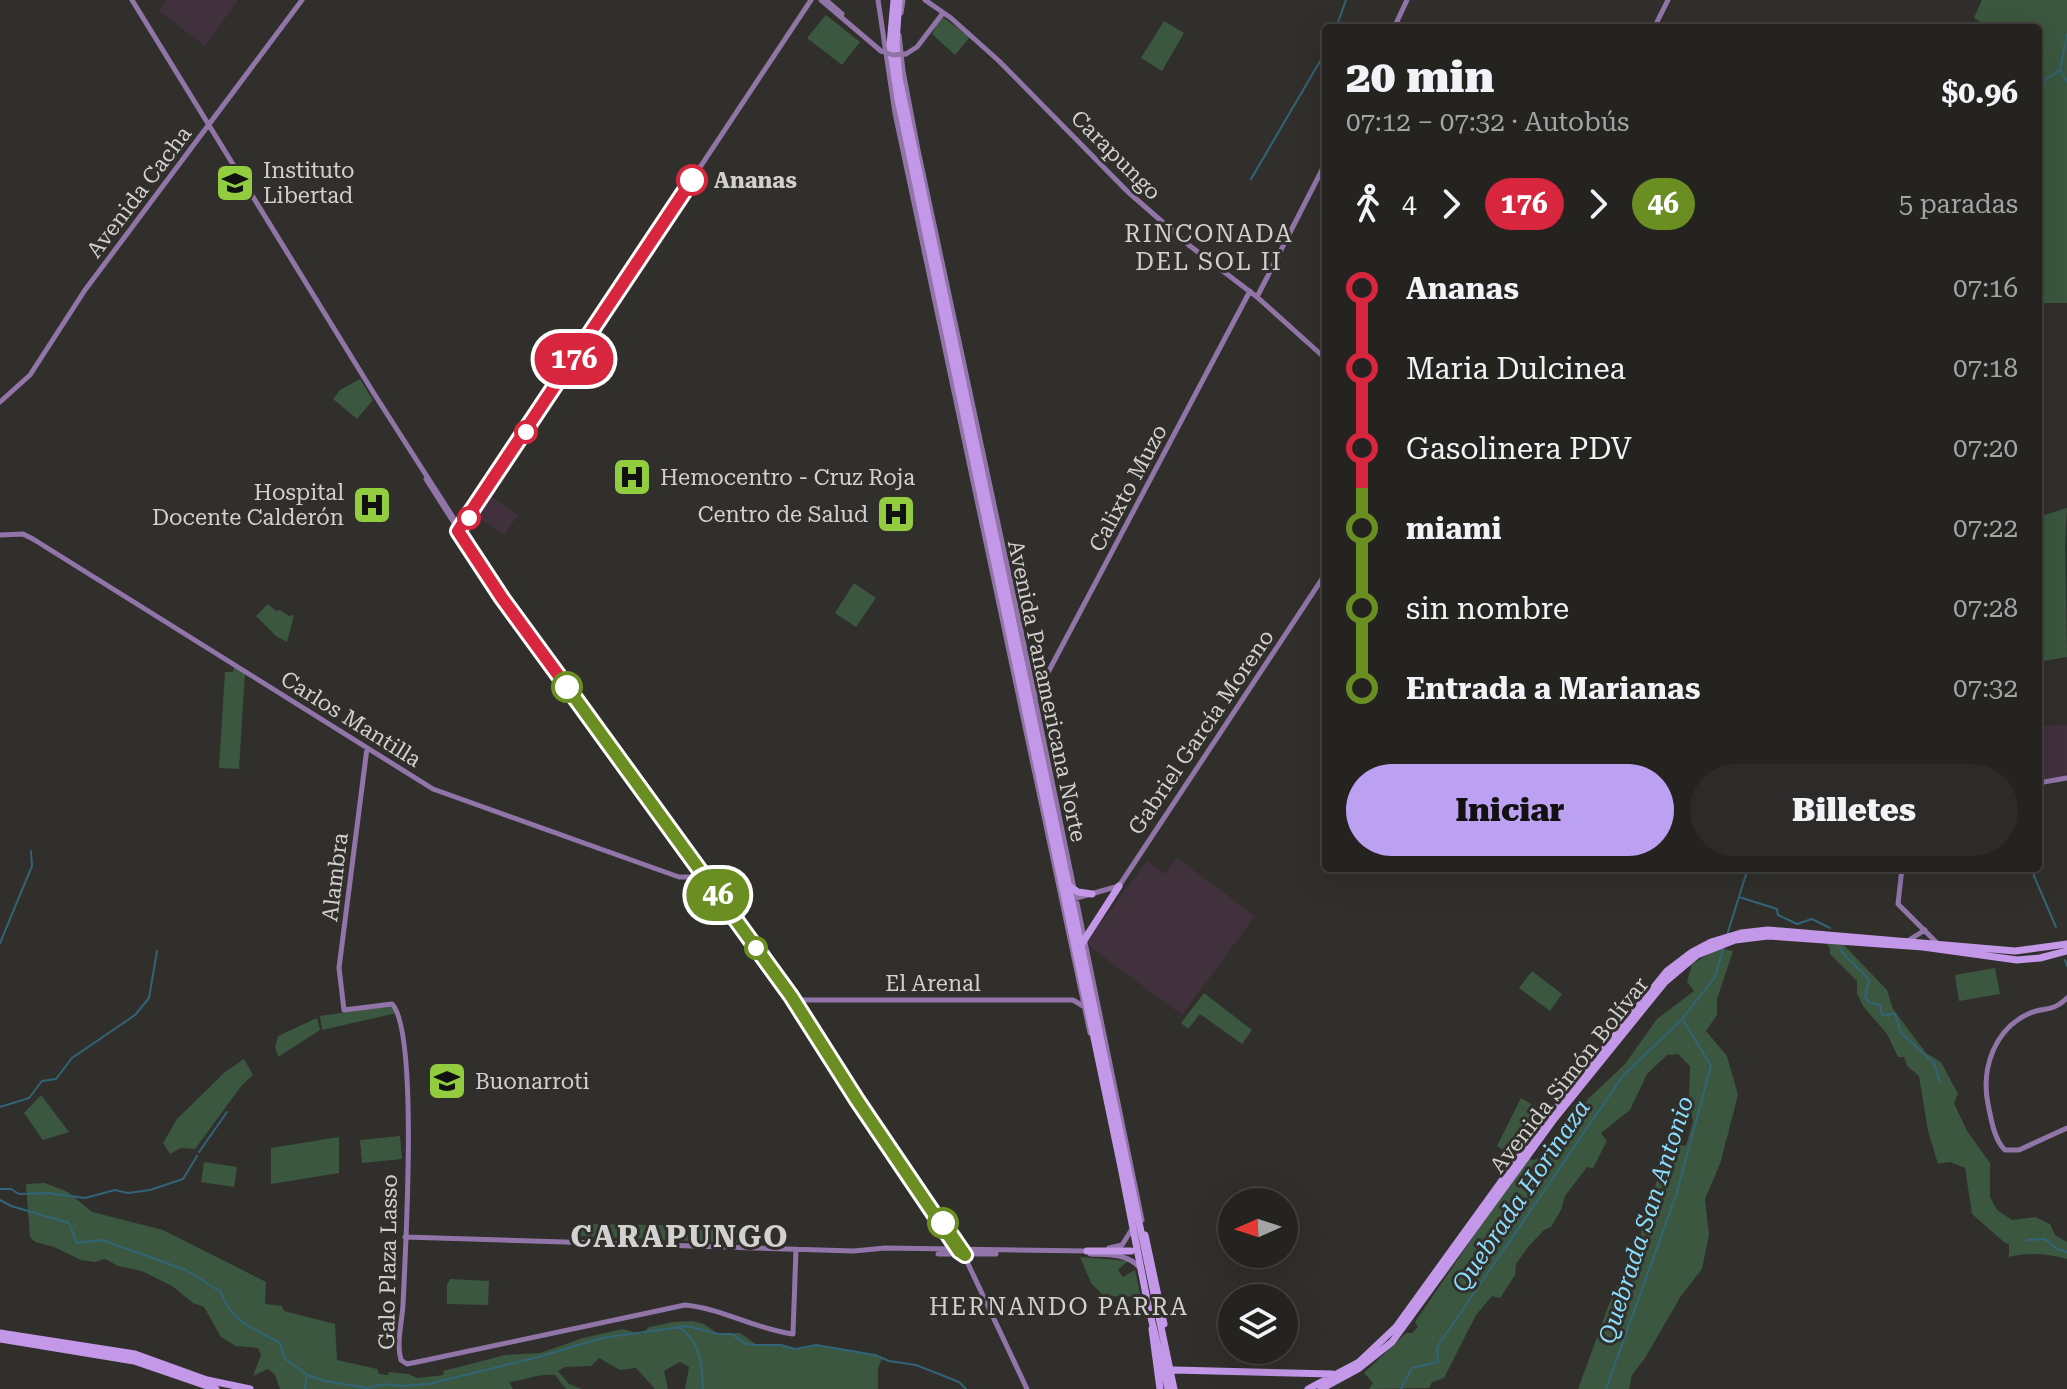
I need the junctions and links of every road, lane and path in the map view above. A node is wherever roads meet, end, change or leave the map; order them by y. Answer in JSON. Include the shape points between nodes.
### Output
{"nodes":[{"id":1,"x":130,"y":0,"type":"edge"},
{"id":2,"x":302,"y":0,"type":"edge"},
{"id":3,"x":811,"y":0,"type":"edge"},
{"id":4,"x":824,"y":0,"type":"edge"},
{"id":5,"x":878,"y":0,"type":"edge"},
{"id":6,"x":899,"y":0,"type":"edge"},
{"id":7,"x":925,"y":0,"type":"edge"},
{"id":8,"x":1407,"y":0,"type":"edge"},
{"id":9,"x":1668,"y":0,"type":"edge"},
{"id":10,"x":940,"y":11,"type":"junction"},
{"id":11,"x":1396,"y":24,"type":"edge"},
{"id":12,"x":1656,"y":24,"type":"edge"},
{"id":13,"x":209,"y":127,"type":"junction"},
{"id":14,"x":904,"y":141,"type":"junction"},
{"id":15,"x":916,"y":150,"type":"junction"},
{"id":16,"x":1322,"y":170,"type":"edge"},
{"id":17,"x":1250,"y":291,"type":"junction"},
{"id":18,"x":941,"y":294,"type":"junction"},
{"id":19,"x":1257,"y":297,"type":"junction"},
{"id":20,"x":956,"y":342,"type":"junction"},
{"id":21,"x":1322,"y":355,"type":"edge"},
{"id":22,"x":953,"y":374,"type":"junction"},
{"id":23,"x":0,"y":402,"type":"edge"},
{"id":24,"x":987,"y":509,"type":"junction"},
{"id":25,"x":460,"y":530,"type":"junction"},
{"id":26,"x":0,"y":535,"type":"edge"},
{"id":27,"x":1322,"y":579,"type":"edge"},
{"id":28,"x":1013,"y":660,"type":"junction"},
{"id":29,"x":1034,"y":698,"type":"junction"},
{"id":30,"x":1040,"y":737,"type":"junction"},
{"id":31,"x":367,"y":748,"type":"junction"},
{"id":32,"x":2067,"y":778,"type":"edge"},
{"id":33,"x":2042,"y":782,"type":"edge"},
{"id":34,"x":1043,"y":792,"type":"junction"},
{"id":35,"x":1902,"y":872,"type":"edge"},
{"id":36,"x":707,"y":877,"type":"junction"},
{"id":37,"x":1070,"y":886,"type":"junction"},
{"id":38,"x":1119,"y":886,"type":"joint"},
{"id":39,"x":1111,"y":892,"type":"junction"},
{"id":40,"x":1092,"y":894,"type":"junction"},
{"id":41,"x":1071,"y":903,"type":"junction"},
{"id":42,"x":1925,"y":930,"type":"junction"},
{"id":43,"x":1726,"y":939,"type":"junction"},
{"id":44,"x":1908,"y":940,"type":"junction"},
{"id":45,"x":1077,"y":943,"type":"junction"},
{"id":46,"x":1937,"y":943,"type":"junction"},
{"id":47,"x":2067,"y":944,"type":"edge"},
{"id":48,"x":2067,"y":951,"type":"edge"},
{"id":49,"x":1081,"y":987,"type":"junction"},
{"id":50,"x":2067,"y":998,"type":"edge"},
{"id":51,"x":796,"y":1000,"type":"junction"},
{"id":52,"x":1073,"y":1000,"type":"junction"},
{"id":53,"x":344,"y":1010,"type":"joint"},
{"id":54,"x":1086,"y":1010,"type":"junction"},
{"id":55,"x":2067,"y":1128,"type":"edge"},
{"id":56,"x":1137,"y":1213,"type":"junction"},
{"id":57,"x":1132,"y":1229,"type":"junction"},
{"id":58,"x":1143,"y":1229,"type":"junction"},
{"id":59,"x":405,"y":1237,"type":"junction"},
{"id":60,"x":952,"y":1242,"type":"junction"},
{"id":61,"x":796,"y":1250,"type":"junction"},
{"id":62,"x":946,"y":1251,"type":"junction"},
{"id":63,"x":1087,"y":1251,"type":"junction"},
{"id":64,"x":1131,"y":1251,"type":"dead end"},
{"id":65,"x":963,"y":1254,"type":"junction"},
{"id":66,"x":1140,"y":1269,"type":"junction"},
{"id":67,"x":1152,"y":1272,"type":"dead end"},
{"id":68,"x":1152,"y":1328,"type":"junction"},
{"id":69,"x":0,"y":1333,"type":"edge"},
{"id":70,"x":1166,"y":1334,"type":"junction"},
{"id":71,"x":0,"y":1339,"type":"edge"},
{"id":72,"x":1169,"y":1366,"type":"junction"},
{"id":73,"x":1340,"y":1372,"type":"junction"},
{"id":74,"x":1310,"y":1374,"type":"junction"},
{"id":75,"x":1310,"y":1388,"type":"edge"},
{"id":76,"x":216,"y":1389,"type":"edge"},
{"id":77,"x":250,"y":1389,"type":"edge"},
{"id":78,"x":1027,"y":1389,"type":"edge"},
{"id":79,"x":1169,"y":1389,"type":"edge"},
{"id":80,"x":1321,"y":1389,"type":"edge"}],
"edges":[{"from":1,"to":13,"type":"main road"},
{"from":2,"to":13,"type":"main road","name":"Avenida Cacha"},
{"from":3,"to":25,"type":"main road"},
{"from":4,"to":10,"type":"main road","bridge":true,"via":[[882,50],[898,53],[915,45]]},
{"from":5,"to":14,"type":"main road","name":"Avenida Panamericana Norte"},
{"from":6,"to":14,"type":"highway","name":"Avenida Panamericana Norte","via":[[890,45]]},
{"from":6,"to":15,"type":"highway","name":"Avenida Panamericana Norte","via":[[897,65]]},
{"from":7,"to":10,"type":"main road","name":"Carapungo"},
{"from":8,"to":11,"type":"main road"},
{"from":9,"to":12,"type":"main road"},
{"from":10,"to":17,"type":"main road","name":"Carapungo","via":[[999,61],[1127,191]]},
{"from":13,"to":23,"type":"main road","name":"Avenida Cacha","via":[[85,290],[30,375]]},
{"from":13,"to":25,"type":"main road"},
{"from":14,"to":18,"type":"highway","name":"Avenida Panamericana Norte"},
{"from":14,"to":22,"type":"main road","name":"Avenida Panamericana Norte"},
{"from":15,"to":18,"type":"highway","name":"Avenida Panamericana Norte"},
{"from":15,"to":20,"type":"main road","name":"Avenida Panamericana Norte"},
{"from":16,"to":19,"type":"main road"},
{"from":17,"to":19,"type":"main road","name":"Carapungo"},
{"from":17,"to":29,"type":"main road","name":"Calixto Muzo"},
{"from":18,"to":20,"type":"highway","name":"Avenida Panamericana Norte"},
{"from":18,"to":22,"type":"highway","name":"Avenida Panamericana Norte"},
{"from":19,"to":21,"type":"main road","name":"Carapungo"},
{"from":20,"to":24,"type":"highway","name":"Avenida Panamericana Norte"},
{"from":20,"to":29,"type":"main road","name":"Avenida Panamericana Norte"},
{"from":22,"to":24,"type":"highway","name":"Avenida Panamericana Norte"},
{"from":22,"to":28,"type":"main road","name":"Avenida Panamericana Norte"},
{"from":24,"to":28,"type":"highway","name":"Avenida Panamericana Norte"},
{"from":24,"to":30,"type":"highway","name":"Avenida Panamericana Norte"},
{"from":25,"to":36,"type":"main road"},
{"from":26,"to":31,"type":"main road","name":"Carlos Mantilla","via":[[23,534],[40,542]]},
{"from":27,"to":38,"type":"main road","name":"Gabriel García Moreno"},
{"from":28,"to":34,"type":"highway","name":"Avenida Panamericana Norte"},
{"from":29,"to":30,"type":"main road","name":"Avenida Panamericana Norte"},
{"from":30,"to":34,"type":"highway","name":"Avenida Panamericana Norte"},
{"from":30,"to":37,"type":"main road","name":"Avenida Panamericana Norte"},
{"from":31,"to":36,"type":"main road","name":"Carlos Mantilla","via":[[433,789],[467,802],[679,877]]},
{"from":31,"to":53,"type":"main road","name":"Alambra","via":[[339,968]]},
{"from":32,"to":33,"type":"main road"},
{"from":34,"to":37,"type":"highway","name":"Avenida Panamericana Norte"},
{"from":34,"to":41,"type":"highway","name":"Avenida Panamericana Norte"},
{"from":34,"to":45,"type":"main road","name":"Avenida Panamericana Norte"},
{"from":35,"to":42,"type":"main road","via":[[1898,904]]},
{"from":36,"to":51,"type":"main road"},
{"from":37,"to":40,"type":"highway"},
{"from":37,"to":41,"type":"highway","name":"Avenida Panamericana Norte"},
{"from":38,"to":39,"type":"highway"},
{"from":39,"to":40,"type":"main road"},
{"from":39,"to":45,"type":"highway"},
{"from":40,"to":41,"type":"main road"},
{"from":41,"to":45,"type":"highway","name":"Avenida Panamericana Norte"},
{"from":42,"to":44,"type":"main road"},
{"from":42,"to":46,"type":"main road"},
{"from":43,"to":44,"type":"highway","name":"Avenida Simón Bolívar","via":[[1768,930]]},
{"from":43,"to":48,"type":"highway","name":"Avenida Simón Bolívar","via":[[1790,937],[2017,960]]},
{"from":43,"to":73,"type":"highway","name":"Avenida Simón Bolívar","via":[[1692,952],[1661,978],[1537,1132],[1396,1327],[1371,1353]]},
{"from":43,"to":80,"type":"highway","name":"Avenida Simón Bolívar","via":[[1684,964],[1654,995],[1555,1118],[1392,1342]]},
{"from":44,"to":46,"type":"highway","name":"Avenida Simón Bolívar"},
{"from":45,"to":49,"type":"highway","name":"Avenida Panamericana Norte"},
{"from":45,"to":56,"type":"highway","name":"Avenida Panamericana Norte"},
{"from":45,"to":58,"type":"main road","name":"Avenida Panamericana Norte"},
{"from":46,"to":47,"type":"highway","name":"Avenida Simón Bolívar","via":[[2015,951]]},
{"from":49,"to":52,"type":"main road"},
{"from":49,"to":54,"type":"highway","name":"Avenida Panamericana Norte"},
{"from":50,"to":55,"type":"main road","via":[[2009,1028],[1996,1042],[1985,1079],[1990,1112],[2005,1150],[2019,1150]]},
{"from":51,"to":52,"type":"main road","name":"El Arenal"},
{"from":51,"to":60,"type":"main road"},
{"from":51,"to":65,"type":"main road"},
{"from":52,"to":54,"type":"main road"},
{"from":53,"to":59,"type":"main road","name":"Galo Plaza Lasso","via":[[392,1004],[399,1013],[409,1086]]},
{"from":54,"to":57,"type":"highway","name":"Avenida Panamericana Norte"},
{"from":56,"to":58,"type":"highway"},
{"from":56,"to":72,"type":"highway","name":"Avenida Panamericana Norte"},
{"from":57,"to":63,"type":"main road","via":[[1122,1245]]},
{"from":57,"to":66,"type":"highway","name":"Avenida Panamericana Norte"},
{"from":58,"to":70,"type":"highway"},
{"from":59,"to":61,"type":"main road"},
{"from":59,"to":61,"type":"main road","name":"Galo Plaza Lasso","via":[[399,1354],[407,1364],[685,1305],[710,1307],[793,1334]]},
{"from":60,"to":62,"type":"main road"},
{"from":60,"to":65,"type":"main road"},
{"from":61,"to":62,"type":"main road"},
{"from":61,"to":65,"type":"main road"},
{"from":62,"to":65,"type":"main road"},
{"from":63,"to":64,"type":"highway"},
{"from":63,"to":65,"type":"main road"},
{"from":65,"to":66,"type":"main road","via":[[1122,1256]]},
{"from":65,"to":78,"type":"main road"},
{"from":66,"to":68,"type":"highway","name":"Avenida Panamericana Norte"},
{"from":67,"to":70,"type":"highway"},
{"from":68,"to":72,"type":"highway","name":"Avenida Panamericana Norte"},
{"from":68,"to":79,"type":"highway"},
{"from":69,"to":77,"type":"highway","via":[[135,1354]]},
{"from":70,"to":72,"type":"highway"},
{"from":71,"to":76,"type":"highway","via":[[134,1361]]},
{"from":72,"to":74,"type":"highway"},
{"from":72,"to":79,"type":"highway","name":"Avenida Panamericana Norte"},
{"from":73,"to":74,"type":"highway"},
{"from":73,"to":75,"type":"highway","name":"Avenida Simón Bolívar"},
{"from":74,"to":75,"type":"highway"}]}
